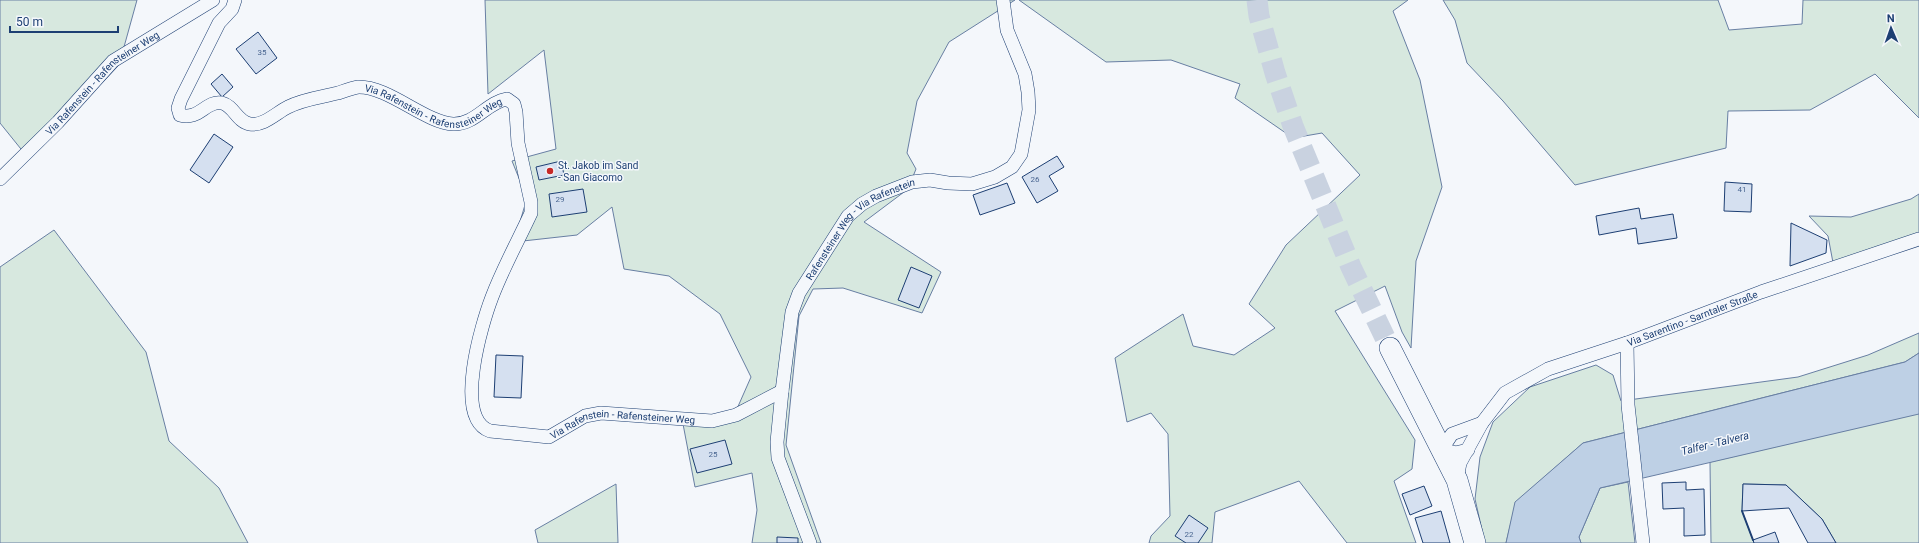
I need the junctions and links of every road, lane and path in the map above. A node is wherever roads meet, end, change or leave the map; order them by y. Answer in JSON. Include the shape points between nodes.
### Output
{"nodes":[{"id":1,"x":213,"y":0,"type":"edge"},
{"id":2,"x":235,"y":0,"type":"edge"},
{"id":3,"x":1003,"y":0,"type":"edge"},
{"id":4,"x":0,"y":178,"type":"edge"},
{"id":5,"x":1919,"y":239,"type":"edge"},
{"id":6,"x":1627,"y":343,"type":"junction"},
{"id":7,"x":1390,"y":348,"type":"tunnel mouth"},
{"id":8,"x":782,"y":390,"type":"junction"},
{"id":9,"x":1482,"y":423,"type":"junction"},
{"id":10,"x":1447,"y":441,"type":"junction"},
{"id":11,"x":1468,"y":450,"type":"junction"},
{"id":12,"x":1456,"y":480,"type":"junction"},
{"id":13,"x":810,"y":543,"type":"edge"},
{"id":14,"x":1475,"y":543,"type":"edge"},
{"id":15,"x":1643,"y":543,"type":"edge"}],
"edges":[{"from":1,"to":4,"type":"street","name":"Via Rafenstein - Rafensteiner Weg","via":[[113,61],[58,122]]},
{"from":2,"to":8,"type":"street","name":"Via Rafenstein - Rafensteiner Weg","via":[[232,9],[219,23],[180,99],[180,115],[193,116],[210,105],[221,103],[227,105],[242,122],[258,124],[289,106],[358,87],[370,89],[406,104],[441,122],[454,124],[467,122],[497,100],[507,98],[514,104],[518,143],[531,202],[531,213],[497,284],[481,332],[471,397],[476,418],[484,429],[549,437],[585,416],[601,413],[712,421],[736,415]]},
{"from":3,"to":8,"type":"street","name":"Rafensteiner Weg - Via Rafenstein","via":[[1008,30],[1025,74],[1028,92],[1029,110],[1021,154],[1012,167],[995,177],[972,184],[930,180],[912,182],[876,196],[848,216],[799,293],[792,312]]},
{"from":5,"to":6,"type":"street","name":"Via Sarentino - Sarntaler Straße","via":[[1761,292]]},
{"from":6,"to":9,"type":"street","name":"Via Sarentino - Sarntaler Straße","via":[[1548,369],[1504,393]]},
{"from":6,"to":15,"type":"street","via":[[1628,405]]},
{"from":7,"to":10,"type":"main road","via":[[1427,421]]},
{"from":8,"to":13,"type":"street","name":"Rafensteiner Weg - Via Rafenstein","via":[[778,458]]},
{"from":9,"to":10,"type":"street"},
{"from":9,"to":11,"type":"street","name":"Via Sarentino - Sarntaler Straße"},
{"from":10,"to":11,"type":"street","via":[[1455,453]]},
{"from":10,"to":12,"type":"main road"},
{"from":11,"to":12,"type":"street","name":"Via Sarentino - Sarntaler Straße","via":[[1460,463]]},
{"from":12,"to":14,"type":"main road"}]}
